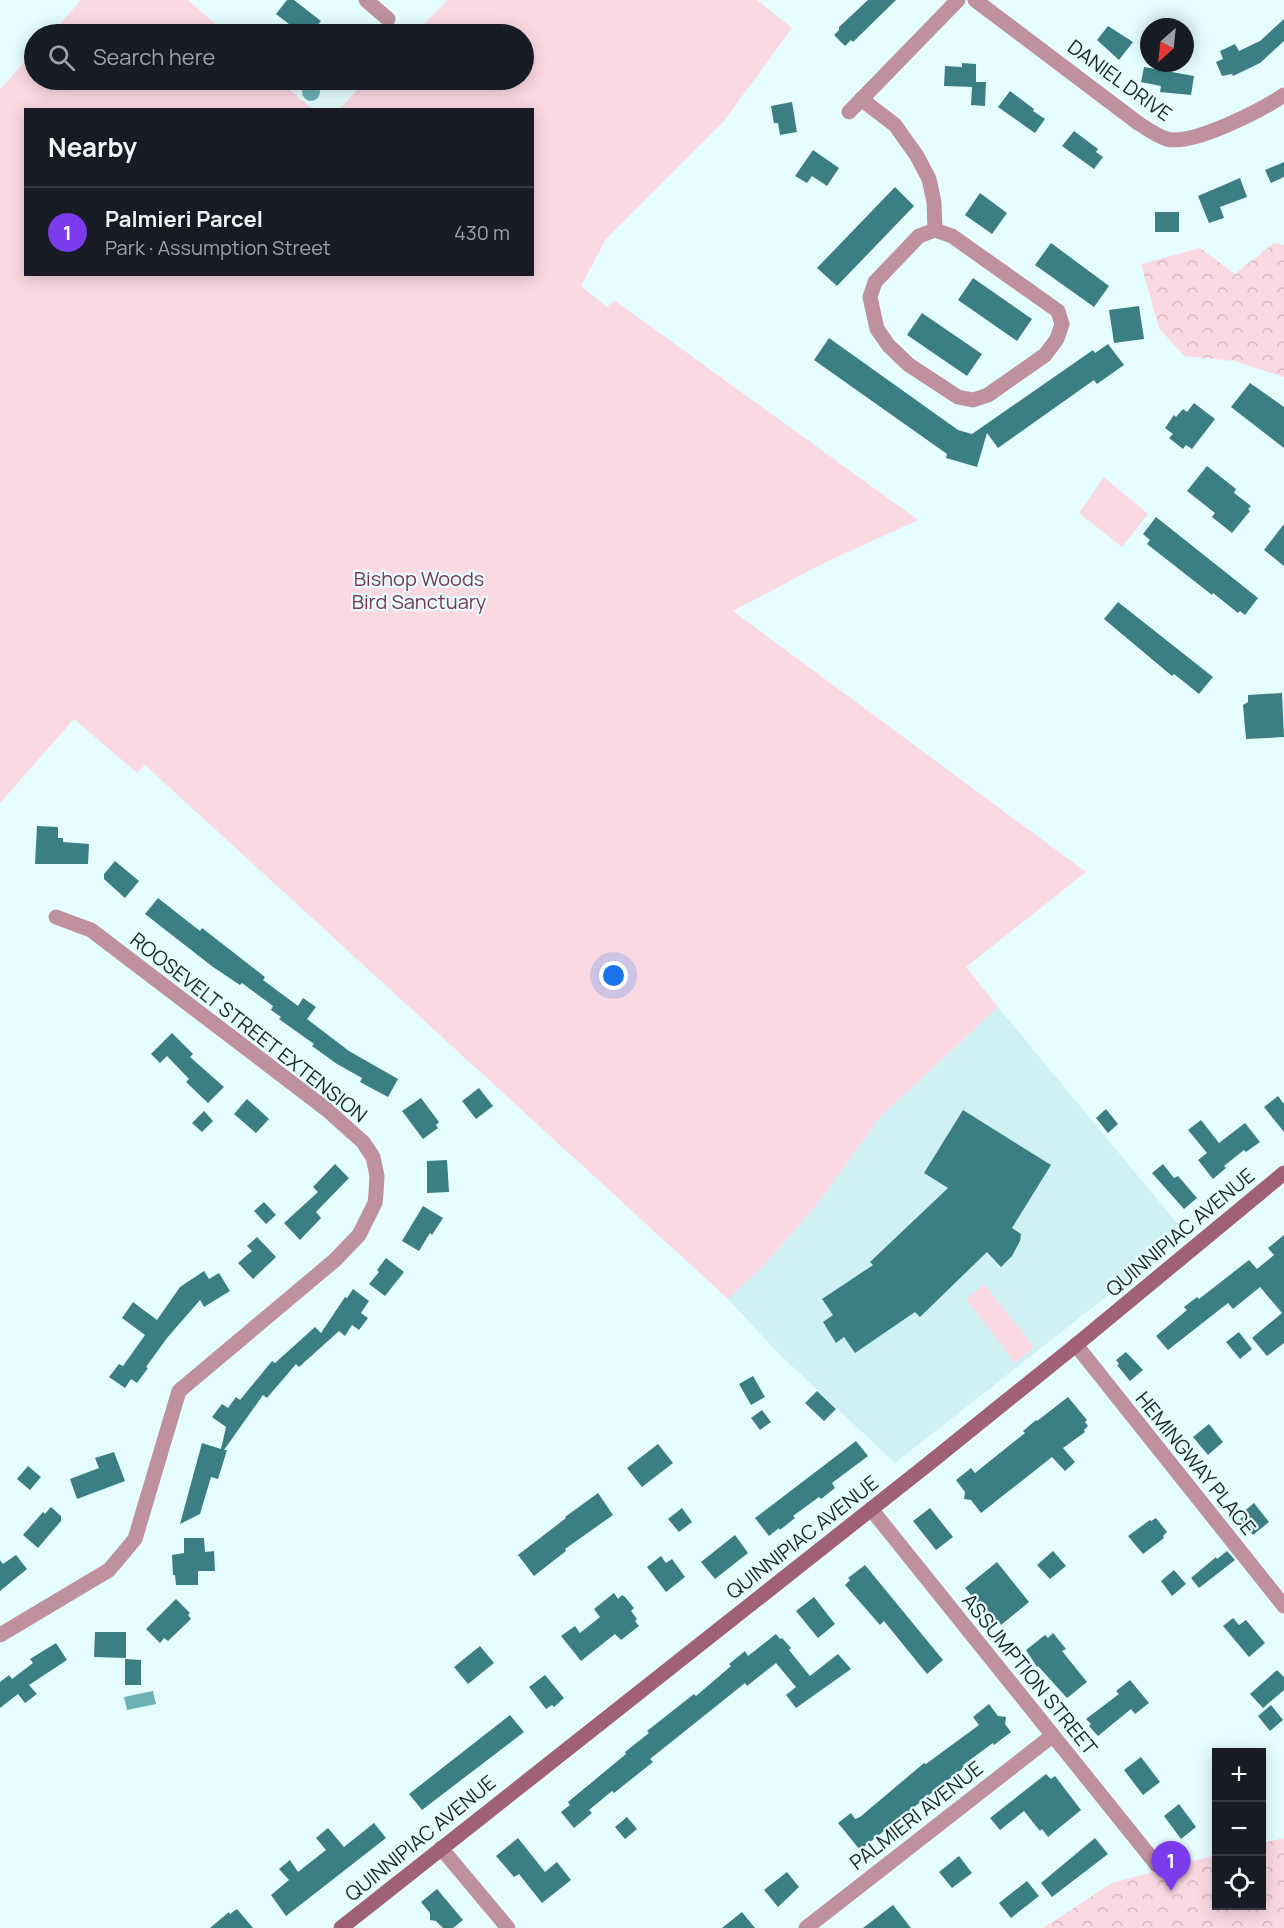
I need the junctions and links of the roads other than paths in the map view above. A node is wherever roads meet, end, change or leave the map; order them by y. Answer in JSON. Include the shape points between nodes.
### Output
{"nodes":[{"id":1,"x":366,"y":0,"type":"edge"},
{"id":2,"x":958,"y":0,"type":"edge"},
{"id":3,"x":975,"y":0,"type":"edge"},
{"id":4,"x":388,"y":19,"type":"dead end"},
{"id":5,"x":1284,"y":95,"type":"edge"},
{"id":6,"x":861,"y":99,"type":"junction"},
{"id":7,"x":849,"y":112,"type":"dead end"},
{"id":8,"x":935,"y":230,"type":"junction"},
{"id":9,"x":56,"y":917,"type":"dead end"},
{"id":10,"x":1284,"y":1173,"type":"edge"},
{"id":11,"x":1076,"y":1345,"type":"junction"},
{"id":12,"x":871,"y":1509,"type":"junction"},
{"id":13,"x":1284,"y":1606,"type":"edge"},
{"id":14,"x":0,"y":1635,"type":"edge"},
{"id":15,"x":1052,"y":1736,"type":"junction"},
{"id":16,"x":441,"y":1848,"type":"junction"},
{"id":17,"x":1157,"y":1865,"type":"dead end"},
{"id":18,"x":341,"y":1928,"type":"edge"},
{"id":19,"x":508,"y":1928,"type":"edge"},
{"id":20,"x":806,"y":1928,"type":"edge"}],
"edges":[{"from":1,"to":4,"type":"street"},
{"from":2,"to":6,"type":"street"},
{"from":3,"to":5,"type":"street","name":"DANIEL DRIVE","via":[[1138,123],[1166,139],[1211,132]]},
{"from":6,"to":7,"type":"street"},
{"from":6,"to":8,"type":"street","via":[[895,125],[917,156],[929,179]]},
{"from":8,"to":8,"type":"street","via":[[920,236],[875,282],[870,297],[878,329],[889,346],[909,365],[958,397],[973,400],[988,395],[1045,355],[1062,324],[1058,311],[1040,297],[952,236]]},
{"from":9,"to":14,"type":"street","name":"ROOSEVELT STREET EXTENSION","via":[[91,930],[326,1109],[363,1142],[373,1157],[377,1176],[375,1203],[359,1235],[335,1260],[179,1391],[135,1539],[110,1570]]},
{"from":10,"to":11,"type":"main road","name":"QUINNIPIAC AVENUE"},
{"from":11,"to":12,"type":"main road","name":"QUINNIPIAC AVENUE"},
{"from":11,"to":13,"type":"street","name":"HEMINGWAY PLACE"},
{"from":12,"to":15,"type":"street","name":"ASSUMPTION STREET"},
{"from":12,"to":16,"type":"main road","name":"QUINNIPIAC AVENUE"},
{"from":15,"to":17,"type":"street","name":"ASSUMPTION STREET"},
{"from":15,"to":20,"type":"street","name":"PALMIERI AVENUE"},
{"from":16,"to":18,"type":"main road","name":"QUINNIPIAC AVENUE"},
{"from":16,"to":19,"type":"street"}]}
